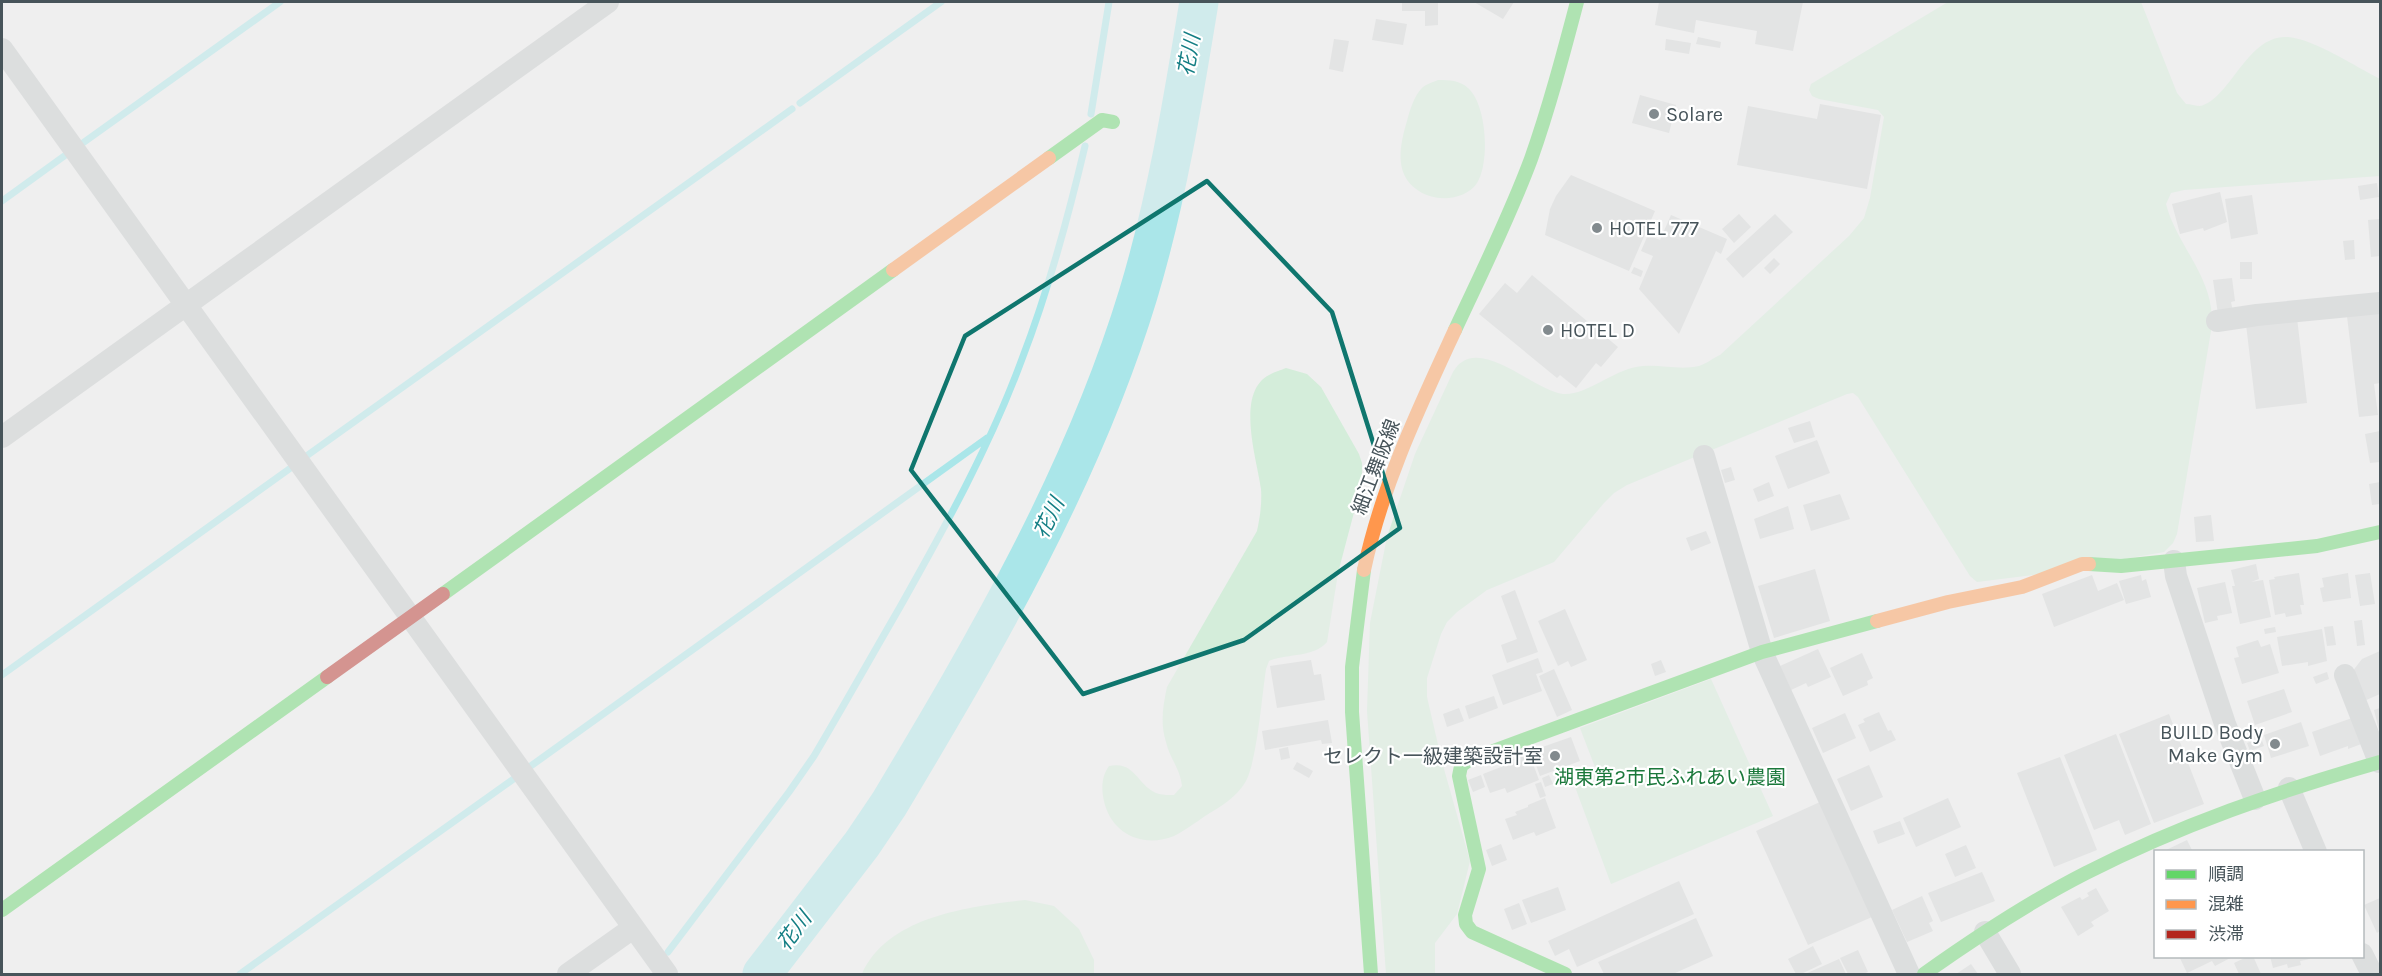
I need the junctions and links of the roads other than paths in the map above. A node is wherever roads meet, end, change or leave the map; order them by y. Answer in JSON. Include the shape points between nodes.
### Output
{"nodes":[{"id":1,"x":608,"y":2,"type":"edge"},
{"id":2,"x":1576,"y":2,"type":"edge"},
{"id":3,"x":2,"y":49,"type":"edge"},
{"id":4,"x":1113,"y":122,"type":"dead end"},
{"id":5,"x":2380,"y":303,"type":"edge"},
{"id":6,"x":186,"y":305,"type":"junction"},
{"id":7,"x":2217,"y":321,"type":"dead end"},
{"id":8,"x":2,"y":437,"type":"edge"},
{"id":9,"x":1704,"y":456,"type":"dead end"},
{"id":10,"x":2380,"y":532,"type":"edge"},
{"id":11,"x":2174,"y":561,"type":"junction"},
{"id":12,"x":410,"y":617,"type":"junction"},
{"id":13,"x":1762,"y":651,"type":"junction"},
{"id":14,"x":2345,"y":675,"type":"dead end"},
{"id":15,"x":2380,"y":762,"type":"edge"},
{"id":16,"x":2289,"y":788,"type":"junction"},
{"id":17,"x":2255,"y":799,"type":"junction"},
{"id":18,"x":2315,"y":850,"type":"edge"},
{"id":19,"x":2,"y":910,"type":"edge"},
{"id":20,"x":633,"y":928,"type":"junction"},
{"id":21,"x":1985,"y":932,"type":"junction"},
{"id":22,"x":2364,"y":958,"type":"edge"},
{"id":23,"x":568,"y":975,"type":"edge"},
{"id":24,"x":667,"y":975,"type":"edge"},
{"id":25,"x":1371,"y":975,"type":"edge"},
{"id":26,"x":1565,"y":975,"type":"edge"},
{"id":27,"x":1909,"y":975,"type":"edge"},
{"id":28,"x":1924,"y":975,"type":"edge"},
{"id":29,"x":2010,"y":975,"type":"edge"},
{"id":30,"x":2372,"y":975,"type":"edge"}],
"edges":[{"from":1,"to":6,"type":"street"},
{"from":2,"to":25,"type":"street","name":"細江舞阪線","via":[[1552,97],[1530,161],[1401,448],[1363,577],[1354,644],[1352,712]]},
{"from":3,"to":6,"type":"street"},
{"from":4,"to":12,"type":"street","via":[[1101,120]]},
{"from":5,"to":7,"type":"street"},
{"from":6,"to":8,"type":"street"},
{"from":6,"to":12,"type":"street"},
{"from":9,"to":13,"type":"street"},
{"from":10,"to":11,"type":"street","via":[[2317,546]]},
{"from":11,"to":13,"type":"street","via":[[2121,566],[2082,564],[2022,588],[1948,602]]},
{"from":11,"to":17,"type":"street","via":[[2225,724]]},
{"from":12,"to":19,"type":"street"},
{"from":12,"to":20,"type":"street"},
{"from":13,"to":26,"type":"street","via":[[1461,766],[1479,868],[1465,915],[1466,924],[1472,932]]},
{"from":13,"to":27,"type":"street"},
{"from":14,"to":15,"type":"street"},
{"from":15,"to":16,"type":"street"},
{"from":16,"to":17,"type":"street"},
{"from":16,"to":18,"type":"street"},
{"from":17,"to":21,"type":"street","via":[[2172,831],[2098,866]]},
{"from":20,"to":23,"type":"street"},
{"from":20,"to":24,"type":"street"},
{"from":21,"to":28,"type":"street"},
{"from":21,"to":29,"type":"street"},
{"from":22,"to":30,"type":"street"}]}
